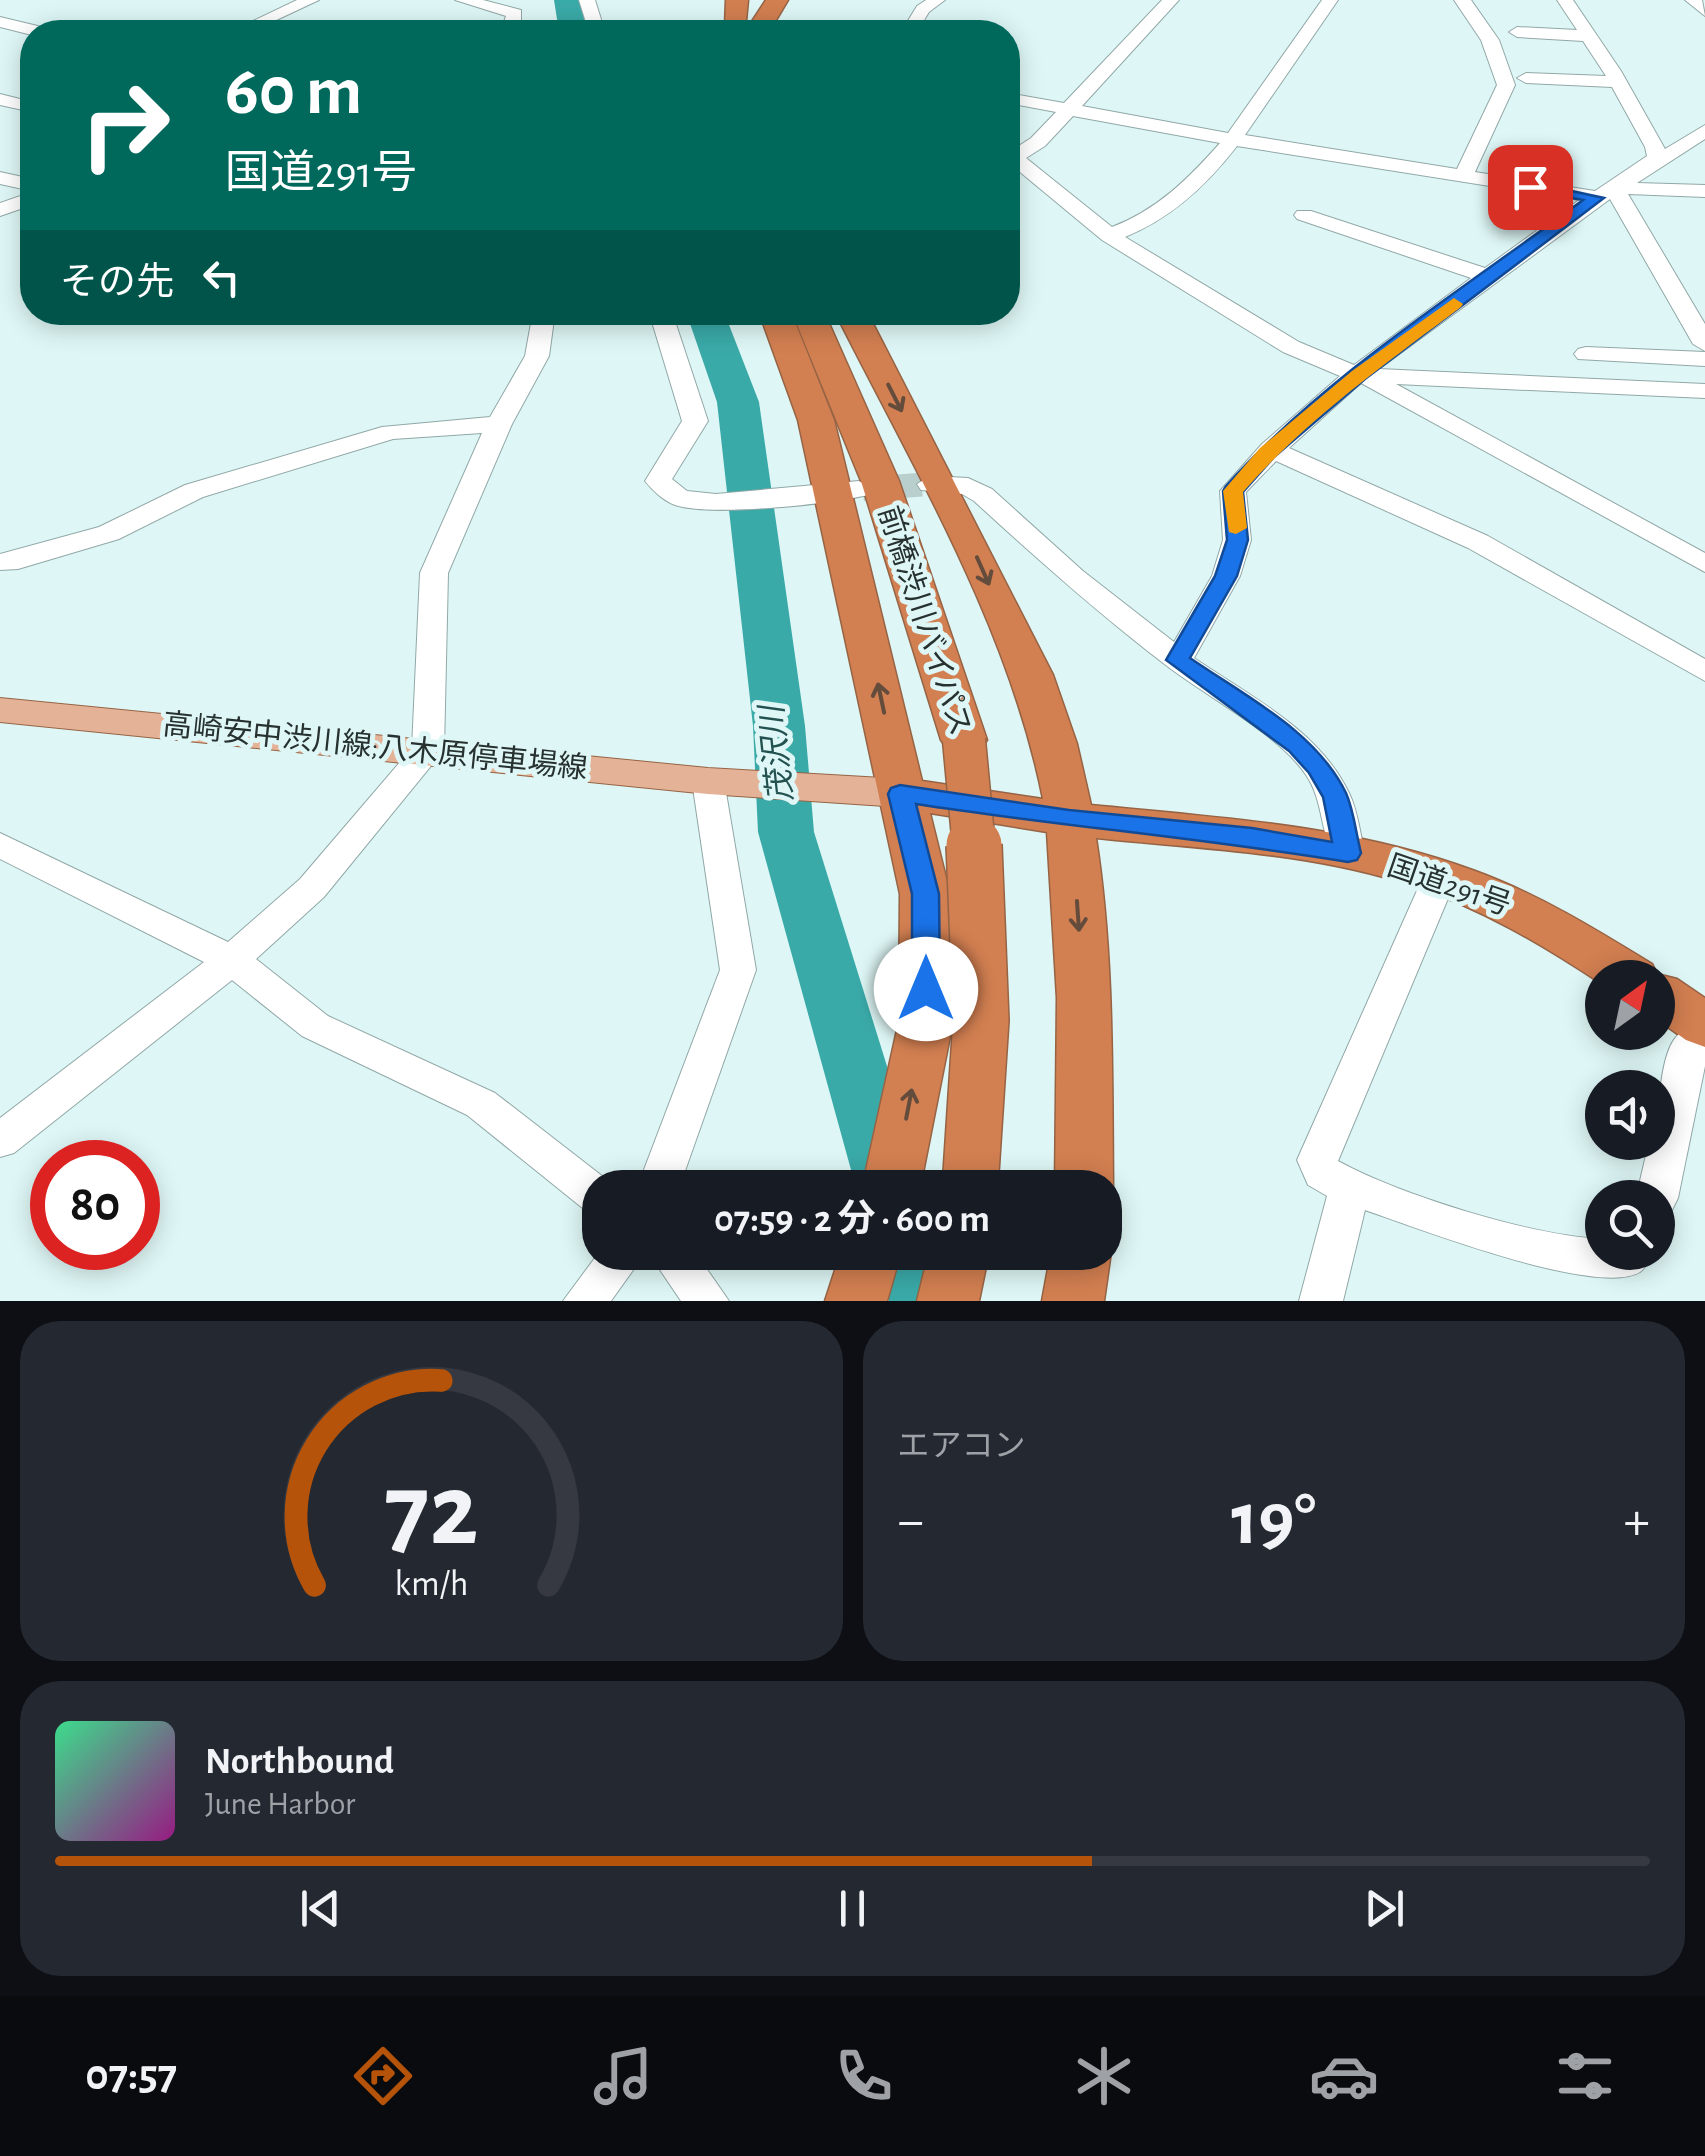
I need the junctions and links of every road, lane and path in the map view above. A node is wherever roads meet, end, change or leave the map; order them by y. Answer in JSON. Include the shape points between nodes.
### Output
{"nodes":[{"id":1,"x":310,"y":0,"type":"edge"},
{"id":2,"x":463,"y":0,"type":"edge"},
{"id":3,"x":776,"y":0,"type":"edge"},
{"id":4,"x":937,"y":0,"type":"edge"},
{"id":5,"x":1171,"y":0,"type":"edge"},
{"id":6,"x":1330,"y":0,"type":"edge"},
{"id":7,"x":1462,"y":0,"type":"edge"},
{"id":8,"x":1565,"y":0,"type":"edge"},
{"id":9,"x":1693,"y":0,"type":"edge"},
{"id":10,"x":1705,"y":11,"type":"edge"},
{"id":11,"x":265,"y":20,"type":"edge"},
{"id":12,"x":513,"y":20,"type":"edge"},
{"id":13,"x":755,"y":20,"type":"edge"},
{"id":14,"x":916,"y":20,"type":"edge"},
{"id":15,"x":1517,"y":32,"type":"dead end"},
{"id":16,"x":1588,"y":36,"type":"junction"},
{"id":17,"x":1526,"y":78,"type":"dead end"},
{"id":18,"x":1618,"y":82,"type":"junction"},
{"id":19,"x":1020,"y":100,"type":"edge"},
{"id":20,"x":1066,"y":110,"type":"junction"},
{"id":21,"x":1705,"y":131,"type":"edge"},
{"id":22,"x":1231,"y":139,"type":"junction"},
{"id":23,"x":1020,"y":151,"type":"edge"},
{"id":24,"x":1658,"y":158,"type":"junction"},
{"id":25,"x":1020,"y":164,"type":"edge"},
{"id":26,"x":1463,"y":176,"type":"junction"},
{"id":27,"x":1705,"y":192,"type":"edge"},
{"id":28,"x":1607,"y":193,"type":"junction"},
{"id":29,"x":1304,"y":216,"type":"dead end"},
{"id":30,"x":1109,"y":236,"type":"junction"},
{"id":31,"x":1490,"y":277,"type":"junction"},
{"id":32,"x":542,"y":325,"type":"edge"},
{"id":33,"x":664,"y":325,"type":"edge"},
{"id":34,"x":780,"y":325,"type":"edge"},
{"id":35,"x":814,"y":325,"type":"edge"},
{"id":36,"x":820,"y":325,"type":"edge"},
{"id":37,"x":857,"y":325,"type":"edge"},
{"id":38,"x":1705,"y":344,"type":"edge"},
{"id":39,"x":1586,"y":354,"type":"dead end"},
{"id":40,"x":1705,"y":359,"type":"edge"},
{"id":41,"x":831,"y":364,"type":"junction"},
{"id":42,"x":1359,"y":375,"type":"junction"},
{"id":43,"x":1705,"y":390,"type":"edge"},
{"id":44,"x":499,"y":424,"type":"junction"},
{"id":45,"x":1271,"y":449,"type":"junction"},
{"id":46,"x":934,"y":484,"type":"junction"},
{"id":47,"x":832,"y":492,"type":"junction"},
{"id":48,"x":0,"y":562,"type":"edge"},
{"id":49,"x":1705,"y":564,"type":"edge"},
{"id":50,"x":1178,"y":660,"type":"junction"},
{"id":51,"x":1705,"y":672,"type":"edge"},
{"id":52,"x":0,"y":710,"type":"edge"},
{"id":53,"x":428,"y":750,"type":"junction"},
{"id":54,"x":708,"y":781,"type":"junction"},
{"id":55,"x":900,"y":794,"type":"junction"},
{"id":56,"x":1069,"y":819,"type":"junction"},
{"id":57,"x":0,"y":845,"type":"edge"},
{"id":58,"x":1348,"y":853,"type":"junction"},
{"id":59,"x":1440,"y":877,"type":"junction"},
{"id":60,"x":232,"y":960,"type":"junction"},
{"id":61,"x":1604,"y":960,"type":"edge"},
{"id":62,"x":1675,"y":1006,"type":"edge"},
{"id":63,"x":1705,"y":1026,"type":"edge"},
{"id":64,"x":1705,"y":1037,"type":"edge"},
{"id":65,"x":0,"y":1141,"type":"edge"},
{"id":66,"x":665,"y":1170,"type":"edge"},
{"id":67,"x":895,"y":1170,"type":"edge"},
{"id":68,"x":972,"y":1170,"type":"edge"},
{"id":69,"x":1084,"y":1170,"type":"edge"},
{"id":70,"x":1661,"y":1180,"type":"edge"},
{"id":71,"x":582,"y":1184,"type":"edge"},
{"id":72,"x":1350,"y":1188,"type":"junction"},
{"id":73,"x":1585,"y":1256,"type":"edge"},
{"id":74,"x":610,"y":1270,"type":"edge"},
{"id":75,"x":683,"y":1270,"type":"edge"},
{"id":76,"x":865,"y":1270,"type":"edge"},
{"id":77,"x":955,"y":1270,"type":"edge"},
{"id":78,"x":1078,"y":1270,"type":"edge"},
{"id":79,"x":585,"y":1301,"type":"edge"},
{"id":80,"x":707,"y":1301,"type":"edge"},
{"id":81,"x":856,"y":1301,"type":"edge"},
{"id":82,"x":948,"y":1301,"type":"edge"},
{"id":83,"x":1073,"y":1301,"type":"edge"},
{"id":84,"x":1320,"y":1301,"type":"edge"}],
"edges":[{"from":1,"to":11,"type":"street"},
{"from":2,"to":12,"type":"street","via":[[515,13]]},
{"from":3,"to":13,"type":"highway"},
{"from":4,"to":14,"type":"street"},
{"from":5,"to":20,"type":"street"},
{"from":6,"to":22,"type":"street"},
{"from":7,"to":26,"type":"street","via":[[1478,18],[1506,85]]},
{"from":8,"to":16,"type":"street"},
{"from":9,"to":10,"type":"street"},
{"from":15,"to":16,"type":"street"},
{"from":16,"to":18,"type":"street"},
{"from":17,"to":18,"type":"street"},
{"from":18,"to":24,"type":"street"},
{"from":19,"to":20,"type":"street"},
{"from":20,"to":22,"type":"street"},
{"from":20,"to":23,"type":"street","via":[[1038,142]]},
{"from":21,"to":24,"type":"street"},
{"from":22,"to":26,"type":"street"},
{"from":22,"to":30,"type":"street","via":[[1174,200]]},
{"from":24,"to":28,"type":"street"},
{"from":25,"to":30,"type":"street"},
{"from":26,"to":28,"type":"street"},
{"from":27,"to":28,"type":"street"},
{"from":28,"to":31,"type":"street"},
{"from":28,"to":38,"type":"street"},
{"from":29,"to":31,"type":"street"},
{"from":30,"to":42,"type":"street","via":[[1290,347]]},
{"from":31,"to":42,"type":"street"},
{"from":32,"to":44,"type":"street","via":[[537,356]]},
{"from":33,"to":47,"type":"street","via":[[695,422],[658,481],[680,498],[716,502]]},
{"from":34,"to":47,"type":"highway","via":[[816,420]]},
{"from":35,"to":41,"type":"highway","name":"前橋渋川バイパス"},
{"from":36,"to":41,"type":"highway","name":"前橋渋川バイパス"},
{"from":37,"to":46,"type":"highway","one_way":true},
{"from":39,"to":40,"type":"street"},
{"from":41,"to":68,"type":"highway","name":"前橋渋川バイパス","bridge":true,"via":[[880,481],[964,740],[981,908],[980,1115]]},
{"from":42,"to":43,"type":"street"},
{"from":42,"to":45,"type":"street"},
{"from":42,"to":49,"type":"street"},
{"from":44,"to":48,"type":"street","via":[[391,432],[194,490],[109,533]]},
{"from":44,"to":53,"type":"street","via":[[434,572]]},
{"from":45,"to":50,"type":"street","via":[[1233,491],[1237,540],[1226,576]]},
{"from":45,"to":51,"type":"street","via":[[1478,542]]},
{"from":46,"to":50,"type":"street","via":[[983,494]]},
{"from":46,"to":56,"type":"highway","one_way":true,"via":[[1036,685]]},
{"from":55,"to":47,"type":"highway","one_way":true},
{"from":50,"to":58,"type":"street","via":[[1298,745],[1319,768],[1335,797]]},
{"from":52,"to":53,"type":"main road","name":"高崎安中渋川線;八木原停車場線"},
{"from":53,"to":54,"type":"main road","name":"高崎安中渋川線;八木原停車場線"},
{"from":53,"to":60,"type":"street","via":[[312,888]]},
{"from":54,"to":55,"type":"main road","name":"高崎安中渋川線;八木原停車場線"},
{"from":54,"to":66,"type":"street","via":[[738,970]]},
{"from":55,"to":56,"type":"highway","name":"国道291号"},
{"from":67,"to":55,"type":"highway","one_way":true,"via":[[926,1021],[925,894]]},
{"from":56,"to":58,"type":"highway","name":"国道291号"},
{"from":56,"to":69,"type":"highway","one_way":true,"via":[[1084,1012]]},
{"from":57,"to":60,"type":"street"},
{"from":58,"to":59,"type":"highway","name":"国道291号"},
{"from":59,"to":61,"type":"highway","name":"国道291号","via":[[1543,922]]},
{"from":59,"to":72,"type":"street","via":[[1317,1160],[1323,1173]]},
{"from":60,"to":65,"type":"street"},
{"from":60,"to":71,"type":"street","via":[[316,1026],[481,1104]]},
{"from":62,"to":63,"type":"highway"},
{"from":64,"to":70,"type":"street","via":[[1690,1046]]},
{"from":72,"to":73,"type":"street"},
{"from":72,"to":84,"type":"street"},
{"from":74,"to":79,"type":"street"},
{"from":75,"to":80,"type":"street"},
{"from":76,"to":81,"type":"highway"},
{"from":77,"to":82,"type":"highway"},
{"from":78,"to":83,"type":"highway"}]}
